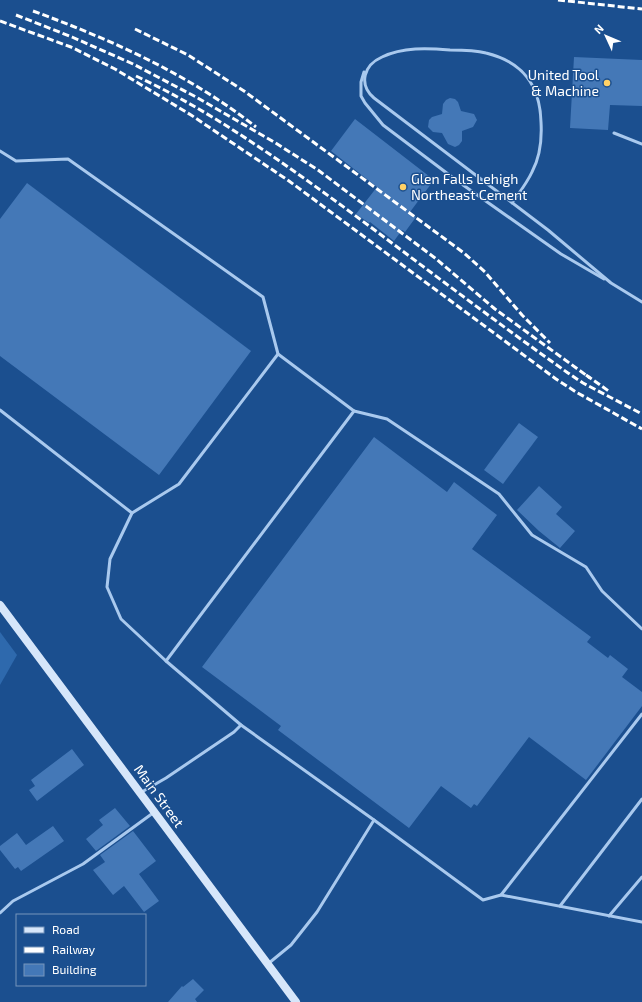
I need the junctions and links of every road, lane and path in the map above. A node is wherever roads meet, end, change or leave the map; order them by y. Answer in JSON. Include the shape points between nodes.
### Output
{"nodes":[{"id":1,"x":367,"y":69,"type":"junction"},
{"id":2,"x":614,"y":133,"type":"dead end"},
{"id":3,"x":642,"y":144,"type":"edge"},
{"id":4,"x":0,"y":151,"type":"edge"},
{"id":5,"x":512,"y":203,"type":"junction"},
{"id":6,"x":611,"y":283,"type":"junction"},
{"id":7,"x":642,"y":302,"type":"edge"},
{"id":8,"x":278,"y":354,"type":"junction"},
{"id":9,"x":0,"y":410,"type":"edge"},
{"id":10,"x":354,"y":411,"type":"junction"},
{"id":11,"x":132,"y":513,"type":"junction"},
{"id":12,"x":0,"y":605,"type":"edge"},
{"id":13,"x":642,"y":629,"type":"edge"},
{"id":14,"x":166,"y":661,"type":"junction"},
{"id":15,"x":642,"y":714,"type":"edge"},
{"id":16,"x":241,"y":725,"type":"junction"},
{"id":17,"x":140,"y":793,"type":"junction"},
{"id":18,"x":642,"y":799,"type":"edge"},
{"id":19,"x":154,"y":812,"type":"junction"},
{"id":20,"x":374,"y":820,"type":"junction"},
{"id":21,"x":642,"y":877,"type":"edge"},
{"id":22,"x":501,"y":895,"type":"junction"},
{"id":23,"x":560,"y":906,"type":"junction"},
{"id":24,"x":0,"y":912,"type":"edge"},
{"id":25,"x":609,"y":916,"type":"junction"},
{"id":26,"x":642,"y":922,"type":"edge"},
{"id":27,"x":268,"y":964,"type":"junction"},
{"id":28,"x":296,"y":1002,"type":"edge"}],
"edges":[{"from":1,"to":5,"type":"lane","via":[[364,78],[372,96]]},
{"from":1,"to":5,"type":"lane","via":[[375,61],[389,54],[422,48],[486,52],[512,63],[523,72],[534,85],[538,96],[542,138],[532,172]]},
{"from":1,"to":6,"type":"lane","via":[[361,82],[361,96],[383,125],[561,254]]},
{"from":2,"to":3,"type":"lane"},
{"from":4,"to":8,"type":"lane","via":[[16,161],[68,159],[263,297]]},
{"from":5,"to":6,"type":"lane"},
{"from":6,"to":7,"type":"lane"},
{"from":8,"to":10,"type":"lane"},
{"from":8,"to":11,"type":"lane","via":[[179,484]]},
{"from":9,"to":11,"type":"lane"},
{"from":10,"to":13,"type":"lane","via":[[387,419],[499,494],[532,535],[586,567],[602,591]]},
{"from":10,"to":14,"type":"lane"},
{"from":11,"to":14,"type":"lane","via":[[110,559],[107,587],[121,619]]},
{"from":12,"to":17,"type":"main road","name":"Main Street"},
{"from":14,"to":16,"type":"lane"},
{"from":15,"to":22,"type":"lane"},
{"from":16,"to":17,"type":"lane","via":[[166,778]]},
{"from":16,"to":20,"type":"lane"},
{"from":17,"to":19,"type":"main road","name":"Main Street"},
{"from":18,"to":23,"type":"lane"},
{"from":19,"to":24,"type":"lane","via":[[83,864],[13,901]]},
{"from":19,"to":27,"type":"main road","name":"Main Street"},
{"from":20,"to":22,"type":"lane","via":[[483,900]]},
{"from":20,"to":27,"type":"lane","via":[[317,912],[292,945]]},
{"from":21,"to":25,"type":"lane"},
{"from":22,"to":23,"type":"lane"},
{"from":23,"to":25,"type":"lane"},
{"from":25,"to":26,"type":"lane"},
{"from":27,"to":28,"type":"main road","name":"Main Street"}]}
